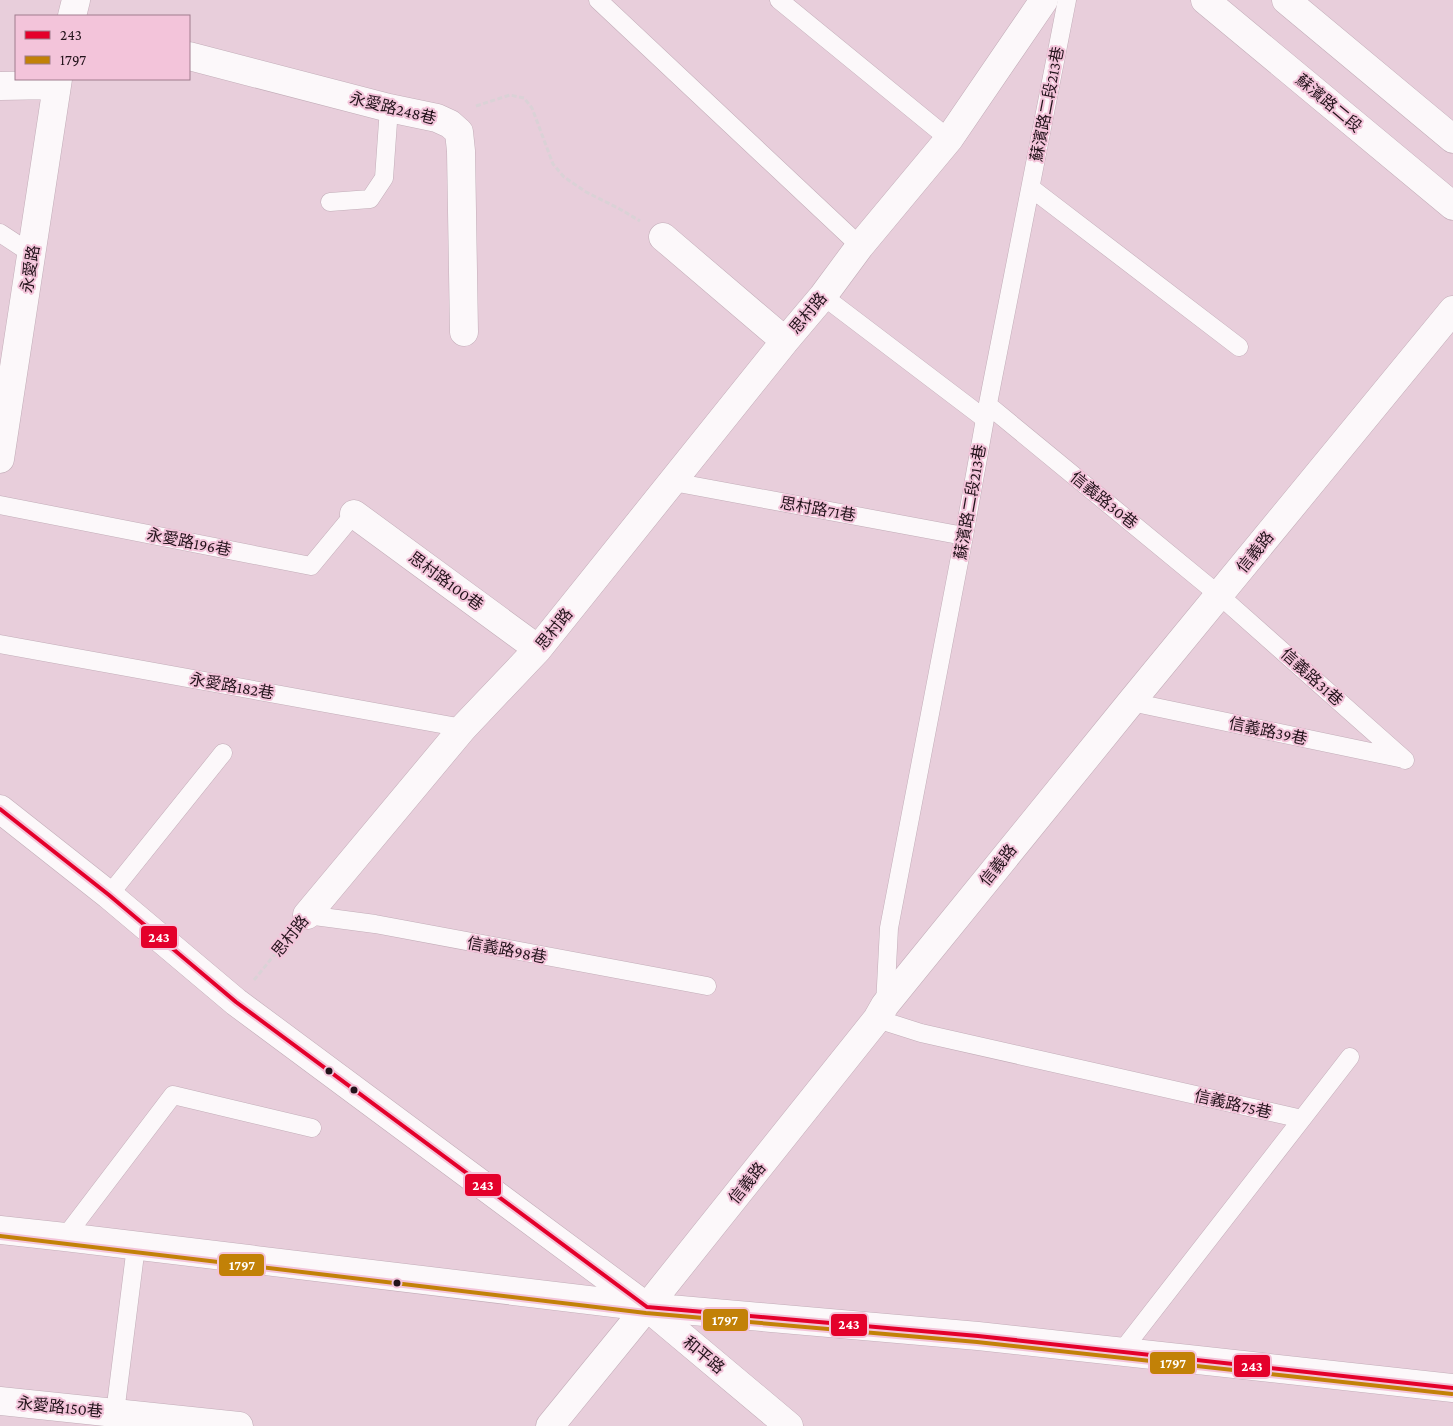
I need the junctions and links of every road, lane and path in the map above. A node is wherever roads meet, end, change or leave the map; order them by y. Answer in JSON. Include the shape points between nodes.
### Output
{"nodes":[{"id":1,"x":76,"y":0,"type":"edge"},
{"id":2,"x":598,"y":0,"type":"edge"},
{"id":3,"x":779,"y":0,"type":"edge"},
{"id":4,"x":1044,"y":0,"type":"edge"},
{"id":5,"x":1068,"y":0,"type":"edge"},
{"id":6,"x":1205,"y":0,"type":"edge"},
{"id":7,"x":1286,"y":0,"type":"edge"},
{"id":8,"x":72,"y":15,"type":"edge"},
{"id":9,"x":190,"y":56,"type":"edge"},
{"id":10,"x":57,"y":82,"type":"edge"},
{"id":11,"x":0,"y":86,"type":"edge"},
{"id":12,"x":390,"y":108,"type":"junction"},
{"id":13,"x":437,"y":118,"type":"junction"},
{"id":14,"x":949,"y":139,"type":"junction"},
{"id":15,"x":1453,"y":139,"type":"edge"},
{"id":16,"x":1031,"y":188,"type":"junction"},
{"id":17,"x":330,"y":202,"type":"dead end"},
{"id":18,"x":1453,"y":206,"type":"edge"},
{"id":19,"x":0,"y":233,"type":"edge"},
{"id":20,"x":663,"y":237,"type":"joint"},
{"id":21,"x":860,"y":246,"type":"junction"},
{"id":22,"x":32,"y":254,"type":"junction"},
{"id":23,"x":823,"y":296,"type":"junction"},
{"id":24,"x":1453,"y":310,"type":"edge"},
{"id":25,"x":464,"y":332,"type":"dead end"},
{"id":26,"x":785,"y":341,"type":"junction"},
{"id":27,"x":1239,"y":347,"type":"dead end"},
{"id":28,"x":986,"y":412,"type":"junction"},
{"id":29,"x":0,"y":459,"type":"edge"},
{"id":30,"x":673,"y":482,"type":"junction"},
{"id":31,"x":0,"y":505,"type":"edge"},
{"id":32,"x":354,"y":514,"type":"joint"},
{"id":33,"x":964,"y":536,"type":"junction"},
{"id":34,"x":1219,"y":595,"type":"junction"},
{"id":35,"x":0,"y":644,"type":"edge"},
{"id":36,"x":538,"y":649,"type":"junction"},
{"id":37,"x":1130,"y":702,"type":"junction"},
{"id":38,"x":463,"y":728,"type":"junction"},
{"id":39,"x":223,"y":752,"type":"dead end"},
{"id":40,"x":1405,"y":760,"type":"joint"},
{"id":41,"x":0,"y":809,"type":"edge"},
{"id":42,"x":109,"y":896,"type":"junction"},
{"id":43,"x":307,"y":915,"type":"junction"},
{"id":44,"x":707,"y":986,"type":"dead end"},
{"id":45,"x":236,"y":1002,"type":"junction"},
{"id":46,"x":881,"y":1012,"type":"junction"},
{"id":47,"x":1350,"y":1057,"type":"dead end"},
{"id":48,"x":1302,"y":1119,"type":"junction"},
{"id":49,"x":312,"y":1128,"type":"dead end"},
{"id":50,"x":0,"y":1230,"type":"edge"},
{"id":51,"x":65,"y":1237,"type":"junction"},
{"id":52,"x":136,"y":1246,"type":"junction"},
{"id":53,"x":647,"y":1307,"type":"junction"},
{"id":54,"x":1121,"y":1352,"type":"junction"},
{"id":55,"x":1453,"y":1388,"type":"edge"},
{"id":56,"x":0,"y":1401,"type":"edge"},
{"id":57,"x":115,"y":1413,"type":"junction"},
{"id":58,"x":238,"y":1426,"type":"edge"},
{"id":59,"x":550,"y":1426,"type":"edge"},
{"id":60,"x":789,"y":1426,"type":"edge"}],
"edges":[{"from":1,"to":8,"type":"street"},
{"from":2,"to":21,"type":"lane"},
{"from":3,"to":14,"type":"lane"},
{"from":4,"to":14,"type":"street","name":"思村路"},
{"from":5,"to":16,"type":"lane","name":"蘇濱路二段213巷"},
{"from":6,"to":18,"type":"street","name":"蘇濱路二段"},
{"from":7,"to":15,"type":"street"},
{"from":9,"to":12,"type":"street","name":"永愛路248巷"},
{"from":10,"to":11,"type":"street"},
{"from":10,"to":22,"type":"street","name":"永愛路"},
{"from":12,"to":13,"type":"street","name":"永愛路248巷"},
{"from":12,"to":17,"type":"lane","via":[[384,178],[370,199]]},
{"from":13,"to":20,"type":"path","via":[[510,96],[524,98],[532,108],[553,164],[564,177]]},
{"from":13,"to":25,"type":"street","name":"永愛路248巷","via":[[459,132],[461,141]]},
{"from":14,"to":21,"type":"street","name":"思村路"},
{"from":16,"to":27,"type":"lane"},
{"from":16,"to":28,"type":"lane","name":"蘇濱路二段213巷"},
{"from":19,"to":22,"type":"lane"},
{"from":20,"to":26,"type":"street"},
{"from":21,"to":23,"type":"street","name":"思村路"},
{"from":22,"to":29,"type":"street","name":"永愛路"},
{"from":23,"to":26,"type":"street","name":"思村路"},
{"from":23,"to":28,"type":"lane","name":"信義路30巷"},
{"from":24,"to":34,"type":"street","name":"信義路"},
{"from":26,"to":30,"type":"street","name":"思村路"},
{"from":28,"to":33,"type":"lane","name":"蘇濱路二段213巷"},
{"from":28,"to":34,"type":"lane","name":"信義路30巷"},
{"from":30,"to":33,"type":"lane","name":"思村路71巷"},
{"from":30,"to":36,"type":"street","name":"思村路"},
{"from":31,"to":32,"type":"lane","name":"永愛路196巷","via":[[311,566]]},
{"from":32,"to":36,"type":"street","name":"思村路100巷"},
{"from":33,"to":46,"type":"lane","name":"蘇濱路二段213巷","via":[[889,928]]},
{"from":34,"to":37,"type":"street","name":"信義路"},
{"from":34,"to":40,"type":"lane","name":"信義路31巷"},
{"from":35,"to":38,"type":"lane","name":"永愛路182巷"},
{"from":36,"to":38,"type":"street","name":"思村路"},
{"from":37,"to":40,"type":"lane","name":"信義路39巷"},
{"from":37,"to":46,"type":"street","name":"信義路"},
{"from":38,"to":43,"type":"street","name":"思村路"},
{"from":39,"to":42,"type":"lane"},
{"from":41,"to":42,"type":"street","name":"和平路"},
{"from":42,"to":45,"type":"street","name":"和平路"},
{"from":43,"to":44,"type":"lane","name":"信義路98巷","via":[[375,924]]},
{"from":43,"to":45,"type":"path","name":"思村路"},
{"from":45,"to":53,"type":"street","name":"和平路"},
{"from":46,"to":48,"type":"lane","name":"信義路75巷","via":[[930,1035]]},
{"from":46,"to":53,"type":"street","name":"信義路"},
{"from":47,"to":48,"type":"lane"},
{"from":48,"to":54,"type":"lane","name":"信義路75巷"},
{"from":49,"to":51,"type":"lane","via":[[173,1095]]},
{"from":50,"to":51,"type":"street"},
{"from":51,"to":52,"type":"street"},
{"from":52,"to":53,"type":"street"},
{"from":52,"to":57,"type":"lane"},
{"from":53,"to":54,"type":"street"},
{"from":53,"to":59,"type":"street","name":"信義路"},
{"from":53,"to":60,"type":"street","name":"和平路"},
{"from":54,"to":55,"type":"street"},
{"from":56,"to":57,"type":"street","name":"永愛路150巷"},
{"from":57,"to":58,"type":"street","name":"永愛路150巷"}]}
